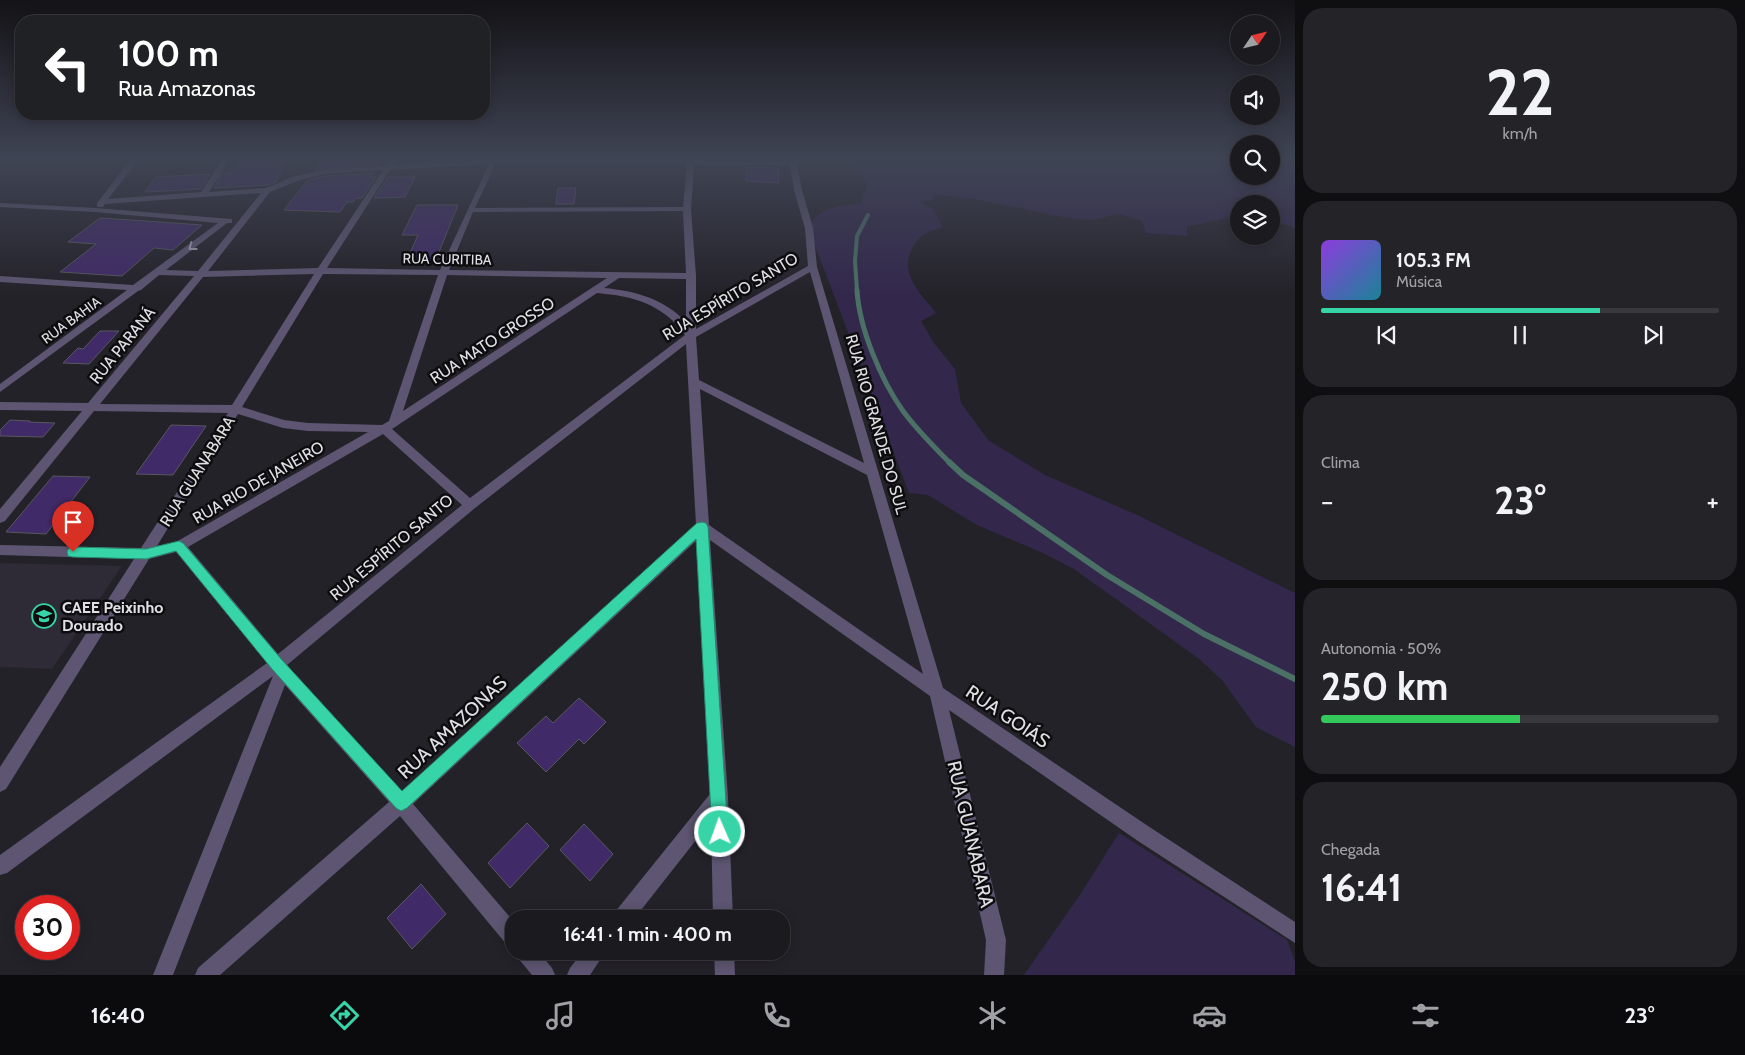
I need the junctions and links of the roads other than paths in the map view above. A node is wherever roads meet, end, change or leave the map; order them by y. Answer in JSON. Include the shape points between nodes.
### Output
{"nodes":[{"id":1,"x":102,"y":204,"type":"edge"},
{"id":2,"x":258,"y":204,"type":"edge"},
{"id":3,"x":364,"y":204,"type":"edge"},
{"id":4,"x":473,"y":204,"type":"edge"},
{"id":5,"x":687,"y":204,"type":"edge"},
{"id":6,"x":802,"y":204,"type":"edge"},
{"id":7,"x":0,"y":205,"type":"edge"},
{"id":8,"x":687,"y":209,"type":"junction"},
{"id":9,"x":95,"y":210,"type":"junction"},
{"id":10,"x":470,"y":210,"type":"junction"},
{"id":11,"x":225,"y":221,"type":"junction"},
{"id":12,"x":244,"y":221,"type":"junction"},
{"id":13,"x":813,"y":267,"type":"junction"},
{"id":14,"x":320,"y":271,"type":"junction"},
{"id":15,"x":158,"y":272,"type":"junction"},
{"id":16,"x":444,"y":272,"type":"junction"},
{"id":17,"x":202,"y":274,"type":"junction"},
{"id":18,"x":616,"y":276,"type":"junction"},
{"id":19,"x":691,"y":276,"type":"junction"},
{"id":20,"x":0,"y":279,"type":"edge"},
{"id":21,"x":138,"y":288,"type":"junction"},
{"id":22,"x":595,"y":290,"type":"junction"},
{"id":23,"x":691,"y":336,"type":"junction"},
{"id":24,"x":0,"y":375,"type":"edge"},
{"id":25,"x":17,"y":377,"type":"junction"},
{"id":26,"x":694,"y":382,"type":"junction"},
{"id":27,"x":0,"y":389,"type":"edge"},
{"id":28,"x":0,"y":406,"type":"edge"},
{"id":29,"x":91,"y":408,"type":"junction"},
{"id":30,"x":236,"y":409,"type":"junction"},
{"id":31,"x":389,"y":426,"type":"junction"},
{"id":32,"x":874,"y":473,"type":"junction"},
{"id":33,"x":470,"y":505,"type":"junction"},
{"id":34,"x":0,"y":518,"type":"edge"},
{"id":35,"x":702,"y":527,"type":"junction"},
{"id":36,"x":179,"y":546,"type":"junction"},
{"id":37,"x":0,"y":550,"type":"edge"},
{"id":38,"x":146,"y":554,"type":"junction"},
{"id":39,"x":280,"y":668,"type":"junction"},
{"id":40,"x":937,"y":694,"type":"junction"},
{"id":41,"x":0,"y":783,"type":"edge"},
{"id":42,"x":719,"y":797,"type":"junction"},
{"id":43,"x":401,"y":803,"type":"junction"},
{"id":44,"x":0,"y":866,"type":"edge"},
{"id":45,"x":629,"y":910,"type":"edge"},
{"id":46,"x":723,"y":910,"type":"edge"},
{"id":47,"x":505,"y":927,"type":"edge"},
{"id":48,"x":1295,"y":933,"type":"edge"},
{"id":49,"x":532,"y":960,"type":"edge"},
{"id":50,"x":589,"y":960,"type":"edge"},
{"id":51,"x":724,"y":960,"type":"edge"},
{"id":52,"x":163,"y":975,"type":"edge"},
{"id":53,"x":205,"y":975,"type":"edge"},
{"id":54,"x":545,"y":975,"type":"edge"},
{"id":55,"x":577,"y":975,"type":"edge"},
{"id":56,"x":725,"y":975,"type":"edge"},
{"id":57,"x":994,"y":975,"type":"edge"}],
"edges":[{"from":1,"to":9,"type":"street"},
{"from":2,"to":12,"type":"street","name":"RUA PARANÁ"},
{"from":3,"to":14,"type":"street","name":"RUA GUANABARA"},
{"from":4,"to":10,"type":"street"},
{"from":5,"to":8,"type":"street"},
{"from":6,"to":13,"type":"street","name":"RUA RIO GRANDE DO SUL","via":[[809,228]]},
{"from":7,"to":9,"type":"street"},
{"from":8,"to":10,"type":"street"},
{"from":8,"to":19,"type":"street"},
{"from":9,"to":11,"type":"street"},
{"from":10,"to":16,"type":"street"},
{"from":11,"to":12,"type":"street"},
{"from":11,"to":15,"type":"street","name":"RUA BAHIA","one_way":true},
{"from":12,"to":17,"type":"street","name":"RUA PARANÁ"},
{"from":13,"to":23,"type":"street","name":"RUA ESPÍRITO SANTO"},
{"from":13,"to":32,"type":"street","name":"RUA RIO GRANDE DO SUL"},
{"from":14,"to":16,"type":"street","name":"RUA CURITIBA"},
{"from":14,"to":17,"type":"street","name":"RUA CURITIBA"},
{"from":14,"to":30,"type":"street","name":"RUA GUANABARA"},
{"from":15,"to":17,"type":"street","name":"RUA CURITIBA"},
{"from":15,"to":21,"type":"street","name":"RUA BAHIA"},
{"from":16,"to":18,"type":"street","name":"RUA CURITIBA"},
{"from":16,"to":31,"type":"street"},
{"from":17,"to":29,"type":"street","name":"RUA PARANÁ"},
{"from":18,"to":19,"type":"street","name":"RUA CURITIBA"},
{"from":18,"to":22,"type":"street","name":"RUA MATO GROSSO"},
{"from":19,"to":23,"type":"street"},
{"from":20,"to":21,"type":"street"},
{"from":21,"to":25,"type":"street","name":"RUA BAHIA"},
{"from":22,"to":23,"type":"street","via":[[637,296],[666,308],[682,320]]},
{"from":22,"to":31,"type":"street","name":"RUA MATO GROSSO"},
{"from":23,"to":26,"type":"street"},
{"from":23,"to":33,"type":"street","name":"RUA ESPÍRITO SANTO"},
{"from":24,"to":25,"type":"street"},
{"from":25,"to":27,"type":"street","name":"RUA BAHIA"},
{"from":26,"to":32,"type":"street"},
{"from":26,"to":35,"type":"street"},
{"from":28,"to":29,"type":"street"},
{"from":29,"to":30,"type":"street"},
{"from":29,"to":34,"type":"street","name":"RUA PARANÁ"},
{"from":30,"to":31,"type":"street","via":[[292,425]]},
{"from":30,"to":38,"type":"street","name":"RUA GUANABARA"},
{"from":31,"to":33,"type":"street"},
{"from":31,"to":36,"type":"street","name":"RUA RIO DE JANEIRO"},
{"from":32,"to":40,"type":"street","name":"RUA RIO GRANDE DO SUL"},
{"from":33,"to":39,"type":"street","name":"RUA ESPÍRITO SANTO"},
{"from":35,"to":40,"type":"street","name":"RUA GOIÁS"},
{"from":35,"to":42,"type":"street"},
{"from":35,"to":43,"type":"street","name":"RUA AMAZONAS"},
{"from":36,"to":38,"type":"street","name":"RUA RIO DE JANEIRO"},
{"from":36,"to":39,"type":"street"},
{"from":37,"to":38,"type":"street","name":"RUA RIO DE JANEIRO"},
{"from":38,"to":41,"type":"street","name":"RUA GUANABARA"},
{"from":39,"to":43,"type":"street"},
{"from":39,"to":44,"type":"street","name":"RUA ESPÍRITO SANTO"},
{"from":39,"to":52,"type":"street"},
{"from":40,"to":48,"type":"street","name":"RUA GOIÁS"},
{"from":40,"to":57,"type":"street","name":"RUA GUANABARA","via":[[996,940]]},
{"from":42,"to":45,"type":"street"},
{"from":42,"to":46,"type":"street"},
{"from":43,"to":47,"type":"street"},
{"from":43,"to":53,"type":"street","name":"RUA AMAZONAS"},
{"from":49,"to":54,"type":"street"},
{"from":50,"to":55,"type":"street"},
{"from":51,"to":56,"type":"street"}]}
